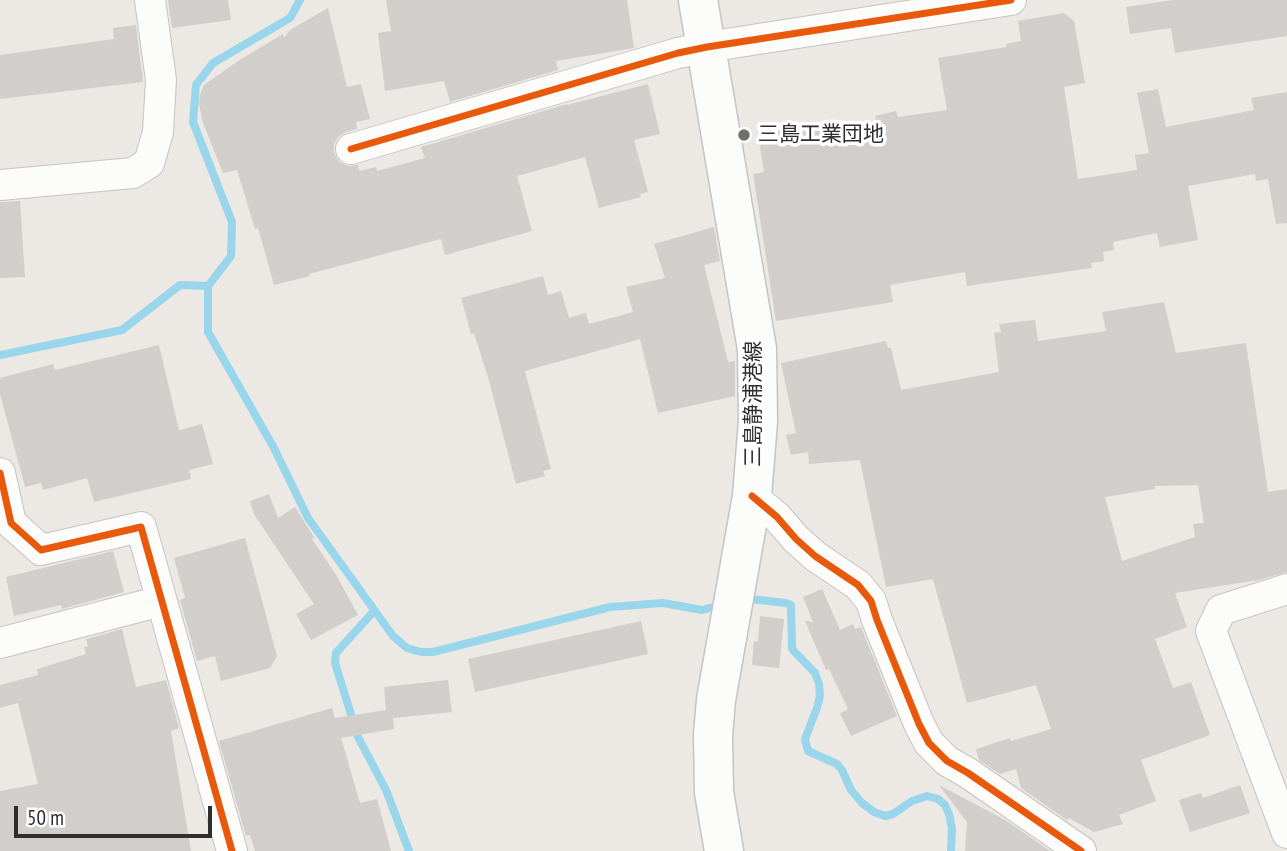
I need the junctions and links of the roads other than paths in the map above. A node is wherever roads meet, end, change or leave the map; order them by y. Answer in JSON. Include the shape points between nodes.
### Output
{"nodes":[{"id":1,"x":150,"y":0,"type":"edge"},
{"id":2,"x":698,"y":0,"type":"edge"},
{"id":3,"x":1011,"y":0,"type":"edge"},
{"id":4,"x":706,"y":47,"type":"junction"},
{"id":5,"x":351,"y":149,"type":"dead end"},
{"id":6,"x":0,"y":185,"type":"edge"},
{"id":7,"x":0,"y":473,"type":"edge"},
{"id":8,"x":752,"y":496,"type":"junction"},
{"id":9,"x":1287,"y":589,"type":"edge"},
{"id":10,"x":162,"y":601,"type":"junction"},
{"id":11,"x":0,"y":643,"type":"edge"},
{"id":12,"x":1287,"y":833,"type":"edge"},
{"id":13,"x":232,"y":851,"type":"edge"},
{"id":14,"x":724,"y":851,"type":"edge"},
{"id":15,"x":1082,"y":851,"type":"edge"}],
"edges":[{"from":1,"to":6,"type":"street","via":[[161,80],[158,132],[149,163],[133,173]]},
{"from":2,"to":4,"type":"main road","name":"三島静浦港線"},
{"from":3,"to":4,"type":"street"},
{"from":4,"to":5,"type":"street"},
{"from":4,"to":8,"type":"main road","name":"三島静浦港線","via":[[757,349]]},
{"from":7,"to":10,"type":"street","via":[[11,523],[41,550],[141,527]]},
{"from":8,"to":14,"type":"main road","name":"三島静浦港線","via":[[713,735],[714,792]]},
{"from":8,"to":15,"type":"street","via":[[871,601],[929,743],[947,761]]},
{"from":9,"to":12,"type":"street","via":[[1222,610],[1210,631]]},
{"from":10,"to":11,"type":"street"},
{"from":10,"to":13,"type":"street"}]}
